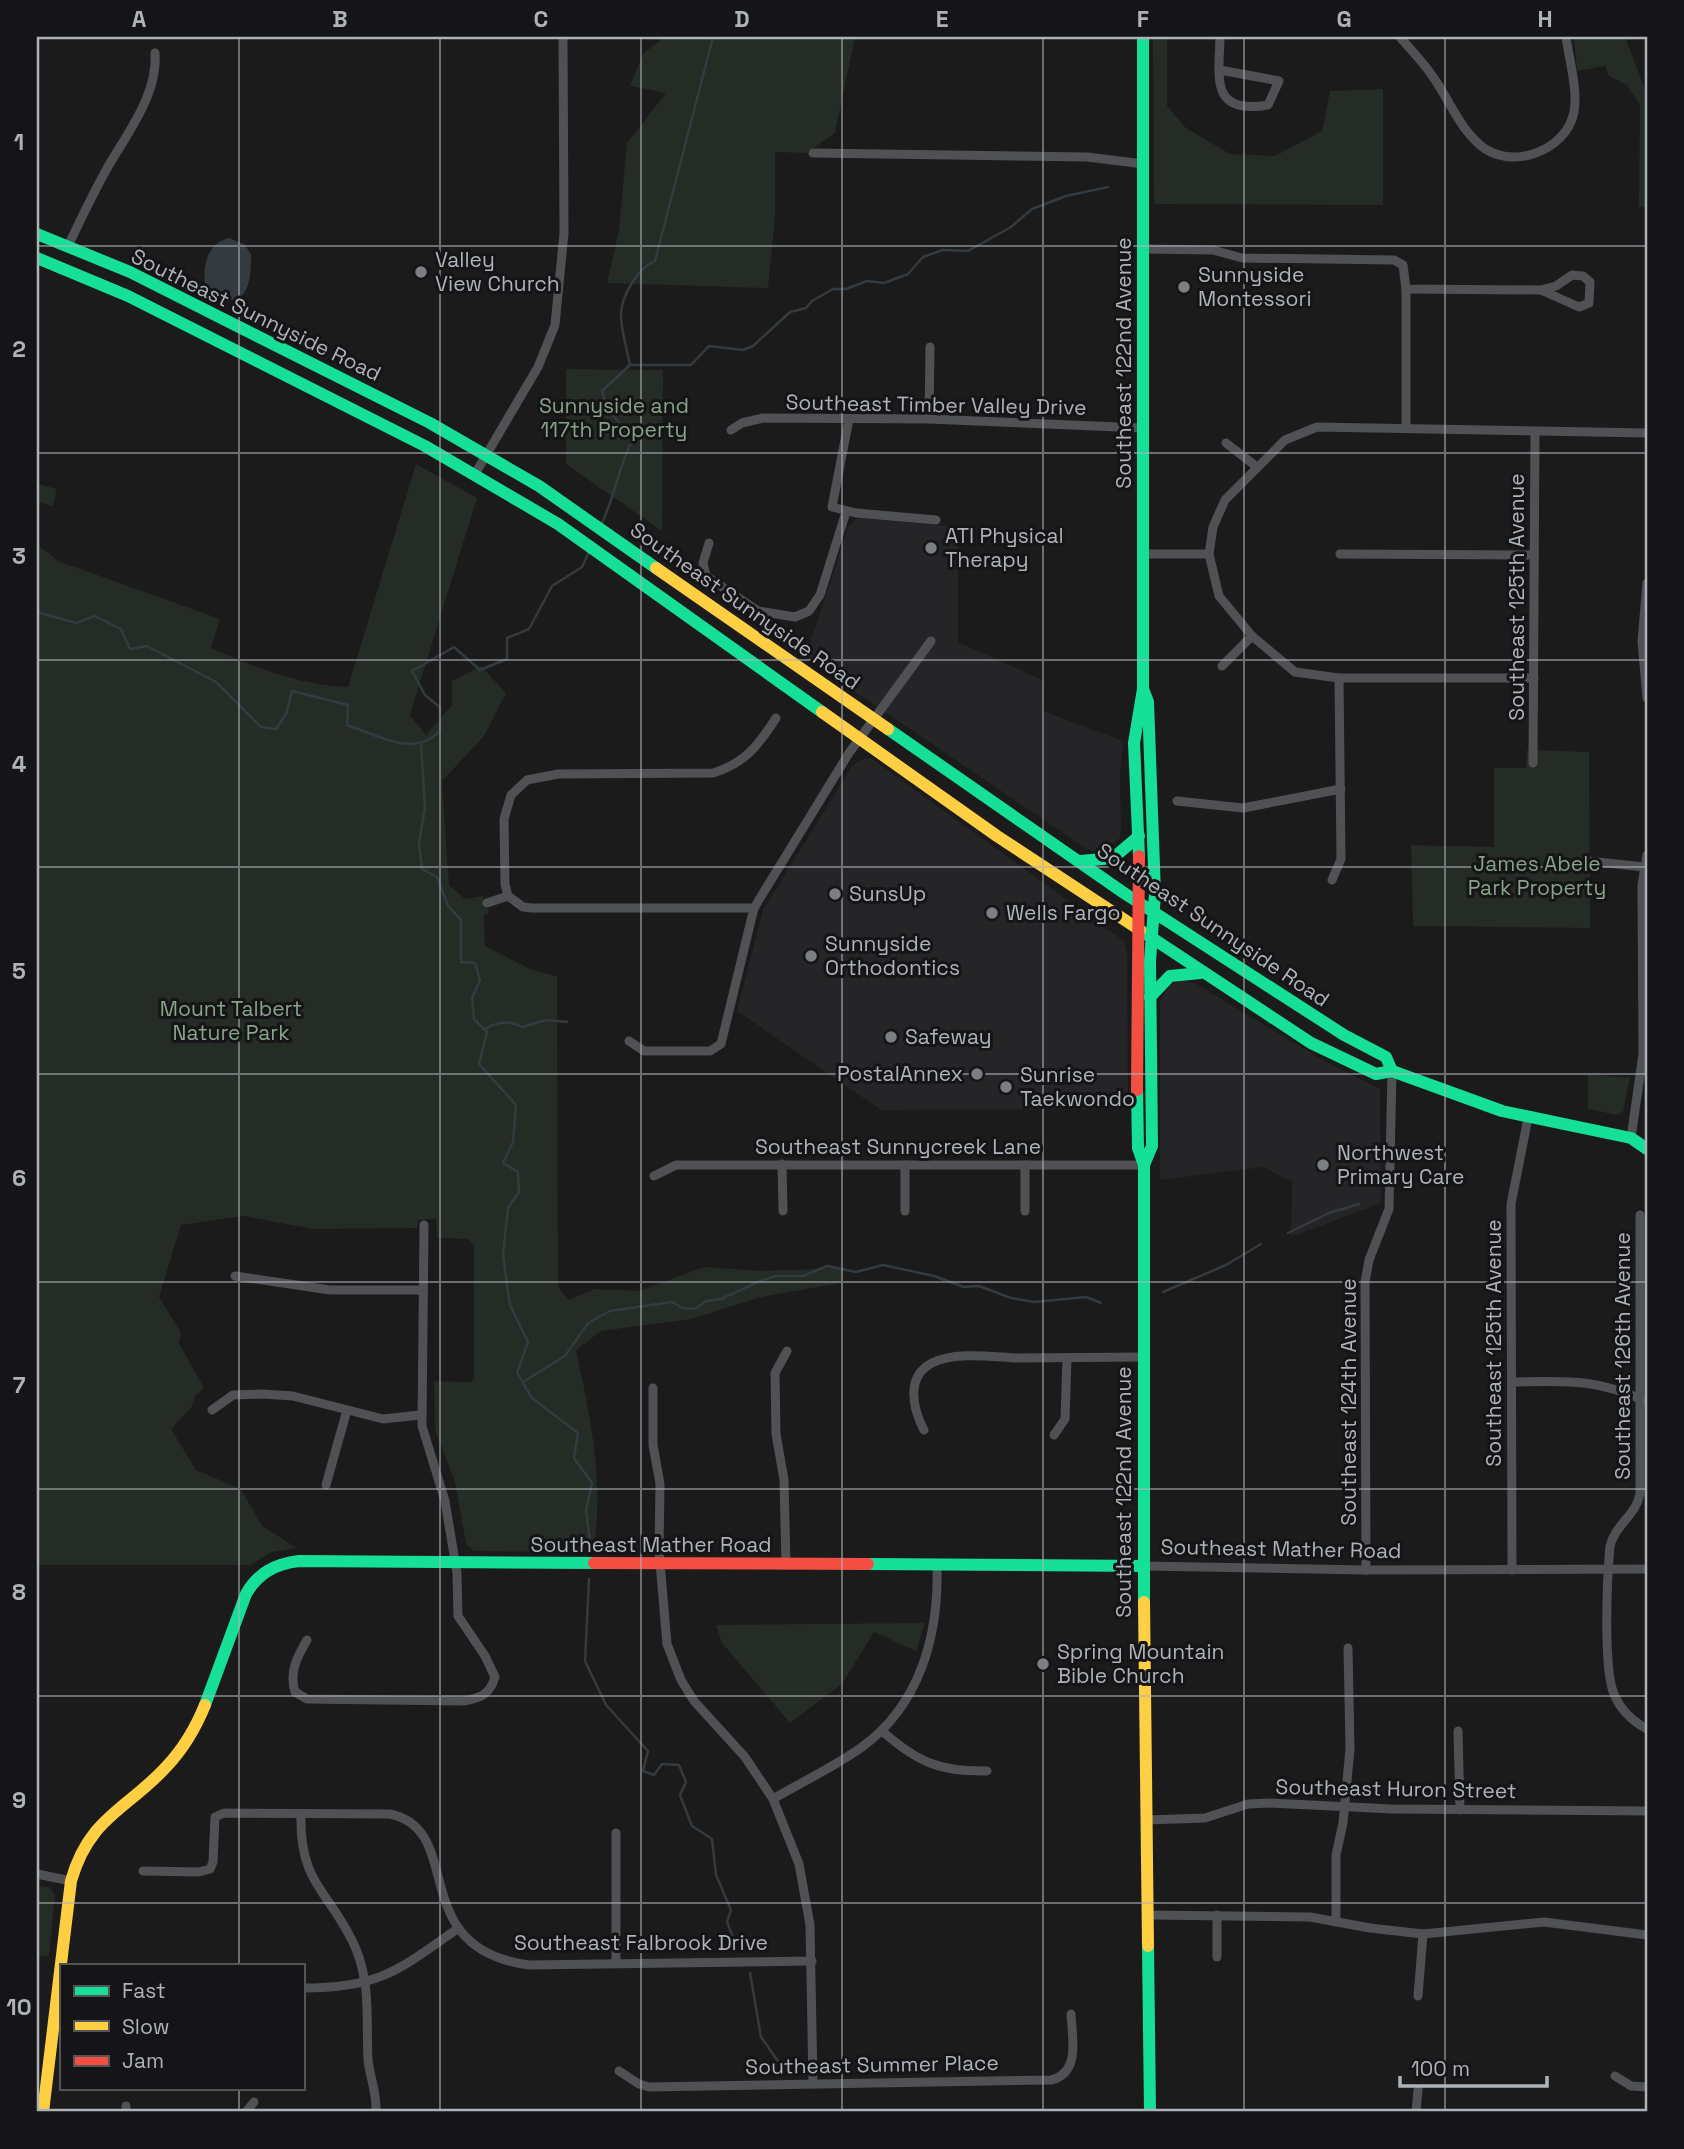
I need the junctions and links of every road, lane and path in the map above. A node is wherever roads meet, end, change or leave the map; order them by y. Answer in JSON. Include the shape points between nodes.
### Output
{"nodes":[{"id":1,"x":563,"y":37,"type":"edge"},
{"id":2,"x":1143,"y":37,"type":"edge"},
{"id":3,"x":1220,"y":37,"type":"edge"},
{"id":4,"x":1400,"y":37,"type":"edge"},
{"id":5,"x":1566,"y":37,"type":"edge"},
{"id":6,"x":155,"y":53,"type":"dead end"},
{"id":7,"x":1220,"y":69,"type":"junction"},
{"id":8,"x":813,"y":153,"type":"dead end"},
{"id":9,"x":1144,"y":164,"type":"junction"},
{"id":10,"x":37,"y":234,"type":"edge"},
{"id":11,"x":68,"y":246,"type":"junction"},
{"id":12,"x":1144,"y":248,"type":"junction"},
{"id":13,"x":37,"y":258,"type":"edge"},
{"id":14,"x":1406,"y":289,"type":"junction"},
{"id":15,"x":1541,"y":290,"type":"junction"},
{"id":16,"x":930,"y":348,"type":"dead end"},
{"id":17,"x":849,"y":419,"type":"junction"},
{"id":18,"x":929,"y":419,"type":"junction"},
{"id":19,"x":1143,"y":428,"type":"junction"},
{"id":20,"x":1406,"y":428,"type":"junction"},
{"id":21,"x":731,"y":430,"type":"dead end"},
{"id":22,"x":1535,"y":432,"type":"junction"},
{"id":23,"x":1647,"y":433,"type":"edge"},
{"id":24,"x":1227,"y":443,"type":"dead end"},
{"id":25,"x":486,"y":455,"type":"junction"},
{"id":26,"x":1256,"y":467,"type":"junction"},
{"id":27,"x":475,"y":474,"type":"junction"},
{"id":28,"x":846,"y":512,"type":"junction"},
{"id":29,"x":936,"y":520,"type":"dead end"},
{"id":30,"x":709,"y":543,"type":"dead end"},
{"id":31,"x":1144,"y":554,"type":"junction"},
{"id":32,"x":1209,"y":554,"type":"junction"},
{"id":33,"x":1340,"y":554,"type":"dead end"},
{"id":34,"x":1534,"y":555,"type":"junction"},
{"id":35,"x":1647,"y":583,"type":"edge"},
{"id":36,"x":1252,"y":636,"type":"junction"},
{"id":37,"x":931,"y":641,"type":"dead end"},
{"id":38,"x":1645,"y":641,"type":"edge"},
{"id":39,"x":1222,"y":666,"type":"dead end"},
{"id":40,"x":1339,"y":678,"type":"junction"},
{"id":41,"x":1534,"y":678,"type":"junction"},
{"id":42,"x":1143,"y":689,"type":"junction"},
{"id":43,"x":1647,"y":698,"type":"edge"},
{"id":44,"x":776,"y":718,"type":"dead end"},
{"id":45,"x":873,"y":720,"type":"junction"},
{"id":46,"x":860,"y":738,"type":"junction"},
{"id":47,"x":1534,"y":763,"type":"dead end"},
{"id":48,"x":1340,"y":789,"type":"junction"},
{"id":49,"x":1177,"y":801,"type":"dead end"},
{"id":50,"x":1139,"y":836,"type":"junction"},
{"id":51,"x":1647,"y":855,"type":"edge"},
{"id":52,"x":1081,"y":861,"type":"junction"},
{"id":53,"x":1588,"y":861,"type":"dead end"},
{"id":54,"x":1644,"y":867,"type":"junction"},
{"id":55,"x":1332,"y":880,"type":"dead end"},
{"id":56,"x":508,"y":896,"type":"junction"},
{"id":57,"x":1138,"y":902,"type":"junction"},
{"id":58,"x":487,"y":903,"type":"dead end"},
{"id":59,"x":754,"y":908,"type":"junction"},
{"id":60,"x":1154,"y":912,"type":"junction"},
{"id":61,"x":1137,"y":931,"type":"junction"},
{"id":62,"x":1152,"y":940,"type":"junction"},
{"id":63,"x":1200,"y":973,"type":"junction"},
{"id":64,"x":1150,"y":997,"type":"junction"},
{"id":65,"x":1646,"y":1016,"type":"edge"},
{"id":66,"x":1344,"y":1035,"type":"junction"},
{"id":67,"x":629,"y":1041,"type":"dead end"},
{"id":68,"x":1311,"y":1043,"type":"junction"},
{"id":69,"x":1136,"y":1060,"type":"junction"},
{"id":70,"x":1392,"y":1071,"type":"junction"},
{"id":71,"x":1150,"y":1104,"type":"junction"},
{"id":72,"x":1528,"y":1118,"type":"junction"},
{"id":73,"x":1647,"y":1132,"type":"edge"},
{"id":74,"x":1631,"y":1138,"type":"junction"},
{"id":75,"x":1647,"y":1149,"type":"edge"},
{"id":76,"x":782,"y":1164,"type":"junction"},
{"id":77,"x":905,"y":1165,"type":"junction"},
{"id":78,"x":1025,"y":1165,"type":"junction"},
{"id":79,"x":1144,"y":1165,"type":"junction"},
{"id":80,"x":654,"y":1176,"type":"dead end"},
{"id":81,"x":783,"y":1211,"type":"dead end"},
{"id":82,"x":905,"y":1211,"type":"dead end"},
{"id":83,"x":1025,"y":1211,"type":"dead end"},
{"id":84,"x":1640,"y":1215,"type":"dead end"},
{"id":85,"x":424,"y":1225,"type":"dead end"},
{"id":86,"x":235,"y":1276,"type":"dead end"},
{"id":87,"x":423,"y":1290,"type":"junction"},
{"id":88,"x":787,"y":1351,"type":"dead end"},
{"id":89,"x":1143,"y":1357,"type":"junction"},
{"id":90,"x":1067,"y":1358,"type":"junction"},
{"id":91,"x":1512,"y":1382,"type":"junction"},
{"id":92,"x":653,"y":1388,"type":"dead end"},
{"id":93,"x":1644,"y":1400,"type":"edge"},
{"id":94,"x":212,"y":1410,"type":"dead end"},
{"id":95,"x":347,"y":1410,"type":"junction"},
{"id":96,"x":420,"y":1415,"type":"junction"},
{"id":97,"x":924,"y":1430,"type":"dead end"},
{"id":98,"x":1055,"y":1435,"type":"dead end"},
{"id":99,"x":326,"y":1485,"type":"dead end"},
{"id":100,"x":455,"y":1564,"type":"junction"},
{"id":101,"x":661,"y":1564,"type":"junction"},
{"id":102,"x":786,"y":1565,"type":"junction"},
{"id":103,"x":937,"y":1566,"type":"junction"},
{"id":104,"x":1144,"y":1566,"type":"junction"},
{"id":105,"x":1609,"y":1569,"type":"junction"},
{"id":106,"x":1647,"y":1569,"type":"edge"},
{"id":107,"x":1366,"y":1570,"type":"junction"},
{"id":108,"x":1512,"y":1570,"type":"junction"},
{"id":109,"x":307,"y":1640,"type":"dead end"},
{"id":110,"x":1348,"y":1648,"type":"dead end"},
{"id":111,"x":1647,"y":1729,"type":"edge"},
{"id":112,"x":882,"y":1731,"type":"junction"},
{"id":113,"x":1458,"y":1731,"type":"dead end"},
{"id":114,"x":987,"y":1771,"type":"dead end"},
{"id":115,"x":773,"y":1799,"type":"junction"},
{"id":116,"x":1345,"y":1806,"type":"junction"},
{"id":117,"x":1460,"y":1810,"type":"junction"},
{"id":118,"x":1647,"y":1811,"type":"edge"},
{"id":119,"x":301,"y":1814,"type":"junction"},
{"id":120,"x":1146,"y":1820,"type":"junction"},
{"id":121,"x":616,"y":1833,"type":"dead end"},
{"id":122,"x":144,"y":1871,"type":"dead end"},
{"id":123,"x":37,"y":1874,"type":"edge"},
{"id":124,"x":71,"y":1881,"type":"junction"},
{"id":125,"x":1148,"y":1915,"type":"junction"},
{"id":126,"x":1217,"y":1915,"type":"junction"},
{"id":127,"x":1336,"y":1922,"type":"junction"},
{"id":128,"x":457,"y":1929,"type":"junction"},
{"id":129,"x":1423,"y":1934,"type":"junction"},
{"id":130,"x":1647,"y":1936,"type":"edge"},
{"id":131,"x":1217,"y":1956,"type":"dead end"},
{"id":132,"x":811,"y":1961,"type":"junction"},
{"id":133,"x":616,"y":1963,"type":"junction"},
{"id":134,"x":62,"y":1964,"type":"edge"},
{"id":135,"x":366,"y":1984,"type":"junction"},
{"id":136,"x":60,"y":1986,"type":"edge"},
{"id":137,"x":304,"y":1988,"type":"edge"},
{"id":138,"x":1418,"y":1996,"type":"dead end"},
{"id":139,"x":1071,"y":2014,"type":"dead end"},
{"id":140,"x":619,"y":2071,"type":"dead end"},
{"id":141,"x":1615,"y":2076,"type":"dead end"},
{"id":142,"x":813,"y":2084,"type":"junction"},
{"id":143,"x":1647,"y":2087,"type":"edge"},
{"id":144,"x":1418,"y":2090,"type":"dead end"},
{"id":145,"x":254,"y":2102,"type":"dead end"},
{"id":146,"x":43,"y":2112,"type":"edge"},
{"id":147,"x":246,"y":2112,"type":"edge"},
{"id":148,"x":376,"y":2112,"type":"edge"},
{"id":149,"x":1150,"y":2112,"type":"edge"},
{"id":150,"x":1416,"y":2112,"type":"edge"}],
"edges":[{"from":1,"to":25,"type":"street","via":[[564,233],[557,313],[538,367]]},
{"from":2,"to":9,"type":"main road","name":"Southeast 122nd Avenue"},
{"from":3,"to":7,"type":"street"},
{"from":4,"to":5,"type":"street","via":[[1431,74],[1472,137],[1482,147],[1508,157],[1532,155],[1552,144],[1566,128],[1574,105]]},
{"from":6,"to":11,"type":"street","via":[[157,73]]},
{"from":7,"to":7,"type":"street","via":[[1279,81],[1268,106],[1232,103],[1221,94]]},
{"from":8,"to":9,"type":"street","via":[[1087,157]]},
{"from":9,"to":12,"type":"main road","name":"Southeast 122nd Avenue"},
{"from":10,"to":11,"type":"main road","name":"Southeast Sunnyside Road"},
{"from":11,"to":25,"type":"main road","name":"Southeast Sunnyside Road","via":[[191,302]]},
{"from":12,"to":14,"type":"street","via":[[1213,250],[1242,258],[1394,260],[1403,265]]},
{"from":12,"to":19,"type":"main road","name":"Southeast 122nd Avenue"},
{"from":13,"to":27,"type":"main road","name":"Southeast Sunnyside Road","via":[[189,326]]},
{"from":14,"to":15,"type":"street"},
{"from":14,"to":20,"type":"street"},
{"from":15,"to":15,"type":"street","via":[[1579,307],[1589,303],[1591,294],[1590,282],[1572,275]]},
{"from":16,"to":18,"type":"street"},
{"from":17,"to":18,"type":"street","name":"Southeast Timber Valley Drive"},
{"from":17,"to":21,"type":"street","name":"Southeast Timber Valley Drive","via":[[753,419]]},
{"from":17,"to":28,"type":"street","via":[[832,507]]},
{"from":18,"to":19,"type":"street","name":"Southeast Timber Valley Drive"},
{"from":19,"to":31,"type":"main road","name":"Southeast 122nd Avenue"},
{"from":20,"to":22,"type":"street"},
{"from":20,"to":26,"type":"street","via":[[1317,427],[1285,440]]},
{"from":22,"to":23,"type":"street"},
{"from":22,"to":34,"type":"street","name":"Southeast 125th Avenue"},
{"from":24,"to":26,"type":"street"},
{"from":25,"to":27,"type":"street"},
{"from":25,"to":45,"type":"main road","name":"Southeast Sunnyside Road","via":[[620,540]]},
{"from":26,"to":32,"type":"street","via":[[1225,500],[1213,527]]},
{"from":27,"to":46,"type":"main road","name":"Southeast Sunnyside Road","via":[[558,524]]},
{"from":28,"to":29,"type":"street"},
{"from":28,"to":30,"type":"street","via":[[820,595],[809,611],[795,617],[758,611],[706,576],[703,563]]},
{"from":31,"to":32,"type":"street"},
{"from":31,"to":42,"type":"main road","name":"Southeast 122nd Avenue"},
{"from":32,"to":36,"type":"street","via":[[1219,596]]},
{"from":33,"to":34,"type":"street"},
{"from":34,"to":41,"type":"street","name":"Southeast 125th Avenue"},
{"from":35,"to":38,"type":"street"},
{"from":36,"to":39,"type":"street"},
{"from":36,"to":40,"type":"street","via":[[1295,672]]},
{"from":37,"to":45,"type":"street"},
{"from":38,"to":43,"type":"street"},
{"from":40,"to":41,"type":"street"},
{"from":40,"to":48,"type":"street"},
{"from":41,"to":47,"type":"street","name":"Southeast 125th Avenue"},
{"from":42,"to":50,"type":"main road","name":"Southeast 122nd Avenue","via":[[1134,743]]},
{"from":42,"to":60,"type":"main road","name":"Southeast 122nd Avenue","via":[[1148,702],[1154,816]]},
{"from":44,"to":56,"type":"street","via":[[752,753],[713,773],[558,774],[527,780],[506,805]]},
{"from":45,"to":46,"type":"street"},
{"from":45,"to":52,"type":"main road","name":"Southeast Sunnyside Road"},
{"from":46,"to":59,"type":"street"},
{"from":46,"to":61,"type":"main road","name":"Southeast Sunnyside Road"},
{"from":48,"to":49,"type":"street","via":[[1243,808]]},
{"from":48,"to":55,"type":"street","via":[[1341,859]]},
{"from":50,"to":52,"type":"main road","via":[[1113,858]]},
{"from":50,"to":57,"type":"main road","name":"Southeast 122nd Avenue"},
{"from":51,"to":54,"type":"street"},
{"from":52,"to":57,"type":"main road","name":"Southeast Sunnyside Road"},
{"from":53,"to":54,"type":"street"},
{"from":54,"to":65,"type":"street"},
{"from":56,"to":58,"type":"street"},
{"from":56,"to":59,"type":"street","via":[[532,908]]},
{"from":57,"to":60,"type":"main road","name":"Southeast Sunnyside Road"},
{"from":57,"to":61,"type":"main road","name":"Southeast 122nd Avenue"},
{"from":59,"to":67,"type":"street","via":[[721,1044],[710,1051],[644,1051]]},
{"from":60,"to":62,"type":"main road","name":"Southeast 122nd Avenue"},
{"from":60,"to":66,"type":"main road","name":"Southeast Sunnyside Road"},
{"from":61,"to":62,"type":"main road","name":"Southeast Sunnyside Road"},
{"from":61,"to":69,"type":"main road","name":"Southeast 122nd Avenue"},
{"from":62,"to":63,"type":"main road","name":"Southeast Sunnyside Road"},
{"from":62,"to":64,"type":"main road","name":"Southeast 122nd Avenue"},
{"from":63,"to":64,"type":"main road","via":[[1170,976]]},
{"from":63,"to":68,"type":"main road","name":"Southeast Sunnyside Road"},
{"from":64,"to":71,"type":"main road","name":"Southeast 122nd Avenue"},
{"from":65,"to":74,"type":"street"},
{"from":66,"to":68,"type":"main road"},
{"from":66,"to":70,"type":"main road","name":"Southeast Sunnyside Road","via":[[1386,1057]]},
{"from":68,"to":70,"type":"main road","name":"Southeast Sunnyside Road","via":[[1376,1074]]},
{"from":69,"to":71,"type":"main road","via":[[1142,1068],[1143,1097]]},
{"from":69,"to":79,"type":"main road","name":"Southeast 122nd Avenue","via":[[1138,1148]]},
{"from":70,"to":72,"type":"main road","name":"Southeast Sunnyside Road"},
{"from":70,"to":107,"type":"street","name":"Southeast 124th Avenue","via":[[1389,1209],[1369,1260],[1366,1282]]},
{"from":71,"to":79,"type":"main road","name":"Southeast 122nd Avenue","via":[[1152,1146]]},
{"from":72,"to":74,"type":"main road","name":"Southeast Sunnyside Road"},
{"from":72,"to":91,"type":"street","name":"Southeast 125th Avenue","via":[[1511,1204]]},
{"from":73,"to":74,"type":"main road"},
{"from":74,"to":75,"type":"main road","name":"Southeast Sunnyside Road"},
{"from":76,"to":77,"type":"street","name":"Southeast Sunnycreek Lane"},
{"from":76,"to":80,"type":"street","name":"Southeast Sunnycreek Lane","via":[[676,1165]]},
{"from":76,"to":81,"type":"street"},
{"from":77,"to":78,"type":"street","name":"Southeast Sunnycreek Lane"},
{"from":77,"to":82,"type":"street"},
{"from":78,"to":79,"type":"street","name":"Southeast Sunnycreek Lane"},
{"from":78,"to":83,"type":"street"},
{"from":79,"to":89,"type":"main road","name":"Southeast 122nd Avenue"},
{"from":84,"to":93,"type":"street","name":"Southeast 126th Avenue"},
{"from":85,"to":87,"type":"street"},
{"from":86,"to":87,"type":"street","via":[[330,1290]]},
{"from":87,"to":96,"type":"street"},
{"from":88,"to":102,"type":"street","via":[[775,1373]]},
{"from":89,"to":90,"type":"street"},
{"from":89,"to":104,"type":"main road","name":"Southeast 122nd Avenue"},
{"from":90,"to":97,"type":"street","via":[[963,1357],[931,1363],[915,1384],[915,1414]]},
{"from":90,"to":98,"type":"street","via":[[1065,1419]]},
{"from":91,"to":93,"type":"street","via":[[1584,1381],[1613,1386]]},
{"from":91,"to":108,"type":"street","name":"Southeast 125th Avenue"},
{"from":92,"to":101,"type":"street"},
{"from":93,"to":105,"type":"street","name":"Southeast 126th Avenue","via":[[1640,1494],[1612,1537]]},
{"from":94,"to":95,"type":"street","via":[[233,1395],[264,1394],[293,1396]]},
{"from":95,"to":96,"type":"street","via":[[383,1419]]},
{"from":95,"to":99,"type":"street"},
{"from":96,"to":100,"type":"street","via":[[443,1493]]},
{"from":100,"to":101,"type":"main road","name":"Southeast Mather Road"},
{"from":100,"to":109,"type":"street","via":[[458,1616],[495,1677],[491,1689],[480,1698],[307,1699],[295,1692],[292,1682]]},
{"from":100,"to":124,"type":"main road","name":"Southeast Mather Road","via":[[299,1561],[282,1563],[261,1574],[246,1594],[192,1733],[154,1781],[89,1834],[76,1858]]},
{"from":101,"to":102,"type":"main road","name":"Southeast Mather Road"},
{"from":101,"to":115,"type":"street","via":[[664,1628],[681,1680],[705,1717],[745,1757]]},
{"from":102,"to":103,"type":"main road","name":"Southeast Mather Road"},
{"from":103,"to":104,"type":"main road","name":"Southeast Mather Road"},
{"from":103,"to":112,"type":"street","via":[[936,1615],[926,1658],[907,1698]]},
{"from":104,"to":107,"type":"street","name":"Southeast Mather Road"},
{"from":104,"to":120,"type":"main road","name":"Southeast 122nd Avenue"},
{"from":105,"to":106,"type":"street","name":"Southeast Mather Road"},
{"from":105,"to":108,"type":"street","name":"Southeast Mather Road"},
{"from":105,"to":111,"type":"street","name":"Southeast 126th Avenue","via":[[1609,1677],[1629,1718]]},
{"from":107,"to":108,"type":"street","name":"Southeast Mather Road"},
{"from":110,"to":116,"type":"street","via":[[1350,1749]]},
{"from":112,"to":114,"type":"street","via":[[939,1768]]},
{"from":112,"to":115,"type":"street"},
{"from":113,"to":117,"type":"street"},
{"from":115,"to":132,"type":"street","via":[[804,1884]]},
{"from":116,"to":117,"type":"street","name":"Southeast Huron Street"},
{"from":116,"to":120,"type":"street","name":"Southeast Huron Street","via":[[1248,1804],[1205,1818]]},
{"from":116,"to":127,"type":"street","via":[[1336,1856]]},
{"from":117,"to":118,"type":"street","name":"Southeast Huron Street"},
{"from":119,"to":122,"type":"street","name":"Southeast Falbrook Drive","via":[[224,1813],[215,1817],[210,1869]]},
{"from":119,"to":128,"type":"street","name":"Southeast Falbrook Drive","via":[[390,1814],[413,1822],[428,1842],[445,1905]]},
{"from":119,"to":135,"type":"street","via":[[300,1840],[310,1875],[356,1947]]},
{"from":120,"to":125,"type":"main road","name":"Southeast 122nd Avenue"},
{"from":121,"to":133,"type":"street"},
{"from":123,"to":124,"type":"street"},
{"from":124,"to":134,"type":"main road","name":"Southeast Mather Road"},
{"from":125,"to":126,"type":"street"},
{"from":125,"to":149,"type":"main road","name":"Southeast 122nd Avenue"},
{"from":126,"to":127,"type":"street","via":[[1279,1915]]},
{"from":126,"to":131,"type":"street"},
{"from":127,"to":129,"type":"street"},
{"from":128,"to":133,"type":"street","name":"Southeast Falbrook Drive","via":[[486,1954],[513,1963]]},
{"from":128,"to":135,"type":"street","via":[[404,1967]]},
{"from":129,"to":130,"type":"street","via":[[1544,1922]]},
{"from":129,"to":138,"type":"street"},
{"from":132,"to":133,"type":"street","name":"Southeast Falbrook Drive"},
{"from":132,"to":142,"type":"street"},
{"from":135,"to":137,"type":"street"},
{"from":135,"to":148,"type":"street","via":[[368,2059],[377,2095]]},
{"from":136,"to":146,"type":"main road","name":"Southeast Mather Road"},
{"from":139,"to":142,"type":"street","name":"Southeast Summer Place","via":[[1072,2064],[1057,2079]]},
{"from":140,"to":142,"type":"street","name":"Southeast Summer Place","via":[[649,2087]]},
{"from":141,"to":143,"type":"street","via":[[1631,2087]]},
{"from":144,"to":150,"type":"street"},
{"from":145,"to":147,"type":"street"}]}
